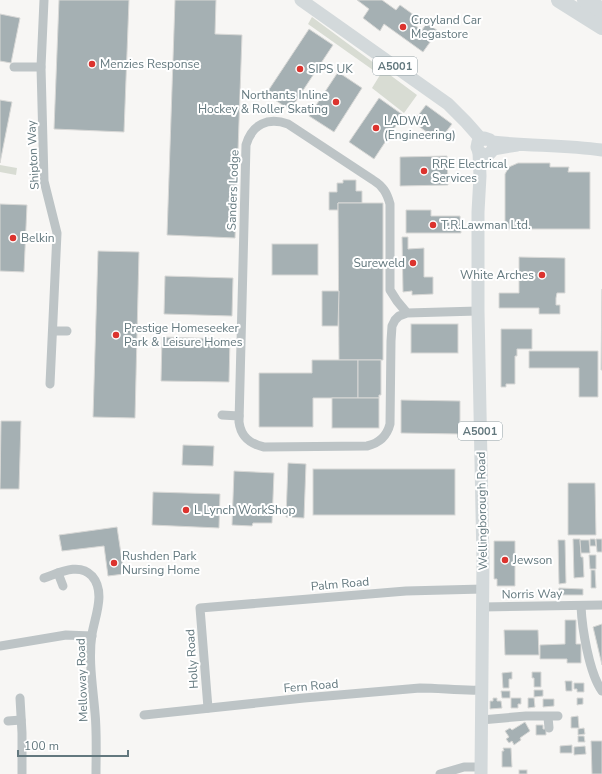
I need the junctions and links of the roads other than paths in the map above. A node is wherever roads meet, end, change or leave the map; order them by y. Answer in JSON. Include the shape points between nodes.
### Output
{"nodes":[{"id":1,"x":44,"y":0,"type":"edge"},
{"id":2,"x":301,"y":0,"type":"edge"},
{"id":3,"x":559,"y":0,"type":"edge"},
{"id":4,"x":585,"y":0,"type":"edge"},
{"id":5,"x":602,"y":10,"type":"edge"},
{"id":6,"x":602,"y":27,"type":"edge"},
{"id":7,"x":14,"y":67,"type":"dead end"},
{"id":8,"x":41,"y":67,"type":"junction"},
{"id":9,"x":487,"y":147,"type":"junction"},
{"id":10,"x":602,"y":150,"type":"edge"},
{"id":11,"x":478,"y":311,"type":"junction"},
{"id":12,"x":407,"y":313,"type":"junction"},
{"id":13,"x":67,"y":330,"type":"dead end"},
{"id":14,"x":52,"y":331,"type":"junction"},
{"id":15,"x":50,"y":384,"type":"dead end"},
{"id":16,"x":222,"y":415,"type":"dead end"},
{"id":17,"x":239,"y":416,"type":"junction"},
{"id":18,"x":58,"y":573,"type":"junction"},
{"id":19,"x":44,"y":578,"type":"dead end"},
{"id":20,"x":63,"y":586,"type":"dead end"},
{"id":21,"x":483,"y":589,"type":"junction"},
{"id":22,"x":602,"y":605,"type":"edge"},
{"id":23,"x":581,"y":606,"type":"junction"},
{"id":24,"x":483,"y":607,"type":"junction"},
{"id":25,"x":200,"y":608,"type":"joint"},
{"id":26,"x":92,"y":636,"type":"junction"},
{"id":27,"x":0,"y":646,"type":"edge"},
{"id":28,"x":481,"y":690,"type":"junction"},
{"id":29,"x":602,"y":691,"type":"edge"},
{"id":30,"x":20,"y":698,"type":"dead end"},
{"id":31,"x":208,"y":708,"type":"junction"},
{"id":32,"x":144,"y":715,"type":"dead end"},
{"id":33,"x":21,"y":720,"type":"junction"},
{"id":34,"x":481,"y":720,"type":"junction"},
{"id":35,"x":8,"y":721,"type":"dead end"},
{"id":36,"x":549,"y":728,"type":"dead end"},
{"id":37,"x":480,"y":771,"type":"edge"},
{"id":38,"x":22,"y":774,"type":"edge"},
{"id":39,"x":96,"y":774,"type":"edge"},
{"id":40,"x":440,"y":774,"type":"edge"}],
"edges":[{"from":1,"to":8,"type":"street","name":"Shipton Way"},
{"from":2,"to":9,"type":"main road","number":"A5001","via":[[448,104]]},
{"from":3,"to":6,"type":"highway"},
{"from":4,"to":5,"type":"highway"},
{"from":7,"to":8,"type":"street"},
{"from":8,"to":14,"type":"street","name":"Shipton Way","via":[[44,181],[57,233]]},
{"from":9,"to":10,"type":"main road","via":[[574,146]]},
{"from":9,"to":11,"type":"main road","name":"Wellingborough Road","number":"A5001","via":[[480,176],[478,212]]},
{"from":11,"to":12,"type":"street"},
{"from":11,"to":21,"type":"main road","name":"Wellingborough Road","number":"A5001"},
{"from":12,"to":17,"type":"street","name":"Sanders Lodge","via":[[399,316],[392,326],[390,424],[383,439],[367,446],[264,447],[252,444],[242,434]]},
{"from":12,"to":17,"type":"street","name":"Sanders Lodge","via":[[390,290],[390,204],[383,188],[288,124],[280,121],[264,122],[256,127],[246,145]]},
{"from":13,"to":14,"type":"street"},
{"from":14,"to":15,"type":"street","name":"Shipton Way"},
{"from":16,"to":17,"type":"street"},
{"from":18,"to":19,"type":"street","name":"Melloway Road"},
{"from":18,"to":20,"type":"street"},
{"from":18,"to":26,"type":"street","name":"Melloway Road","via":[[80,569],[88,573],[96,583],[99,594]]},
{"from":21,"to":24,"type":"main road","name":"Wellingborough Road","number":"A5001"},
{"from":21,"to":25,"type":"street","name":"Palm Road","via":[[406,591]]},
{"from":22,"to":23,"type":"street","name":"Norris Way"},
{"from":23,"to":24,"type":"street","name":"Norris Way"},
{"from":23,"to":29,"type":"street","via":[[582,625],[594,678]]},
{"from":24,"to":28,"type":"main road","name":"Wellingborough Road","number":"A5001"},
{"from":25,"to":31,"type":"street","name":"Holly Road"},
{"from":26,"to":27,"type":"street","via":[[60,636]]},
{"from":26,"to":39,"type":"street","name":"Melloway Road"},
{"from":28,"to":31,"type":"street","name":"Fern Road","via":[[420,688]]},
{"from":28,"to":34,"type":"main road","name":"Wellingborough Road","number":"A5001"},
{"from":30,"to":33,"type":"street"},
{"from":31,"to":32,"type":"street","name":"Fern Road"},
{"from":33,"to":35,"type":"street"},
{"from":33,"to":38,"type":"street"},
{"from":34,"to":36,"type":"street","via":[[553,716]]},
{"from":34,"to":37,"type":"main road","name":"Wellingborough Road","number":"A5001"},
{"from":37,"to":40,"type":"street","via":[[464,768]]}]}
